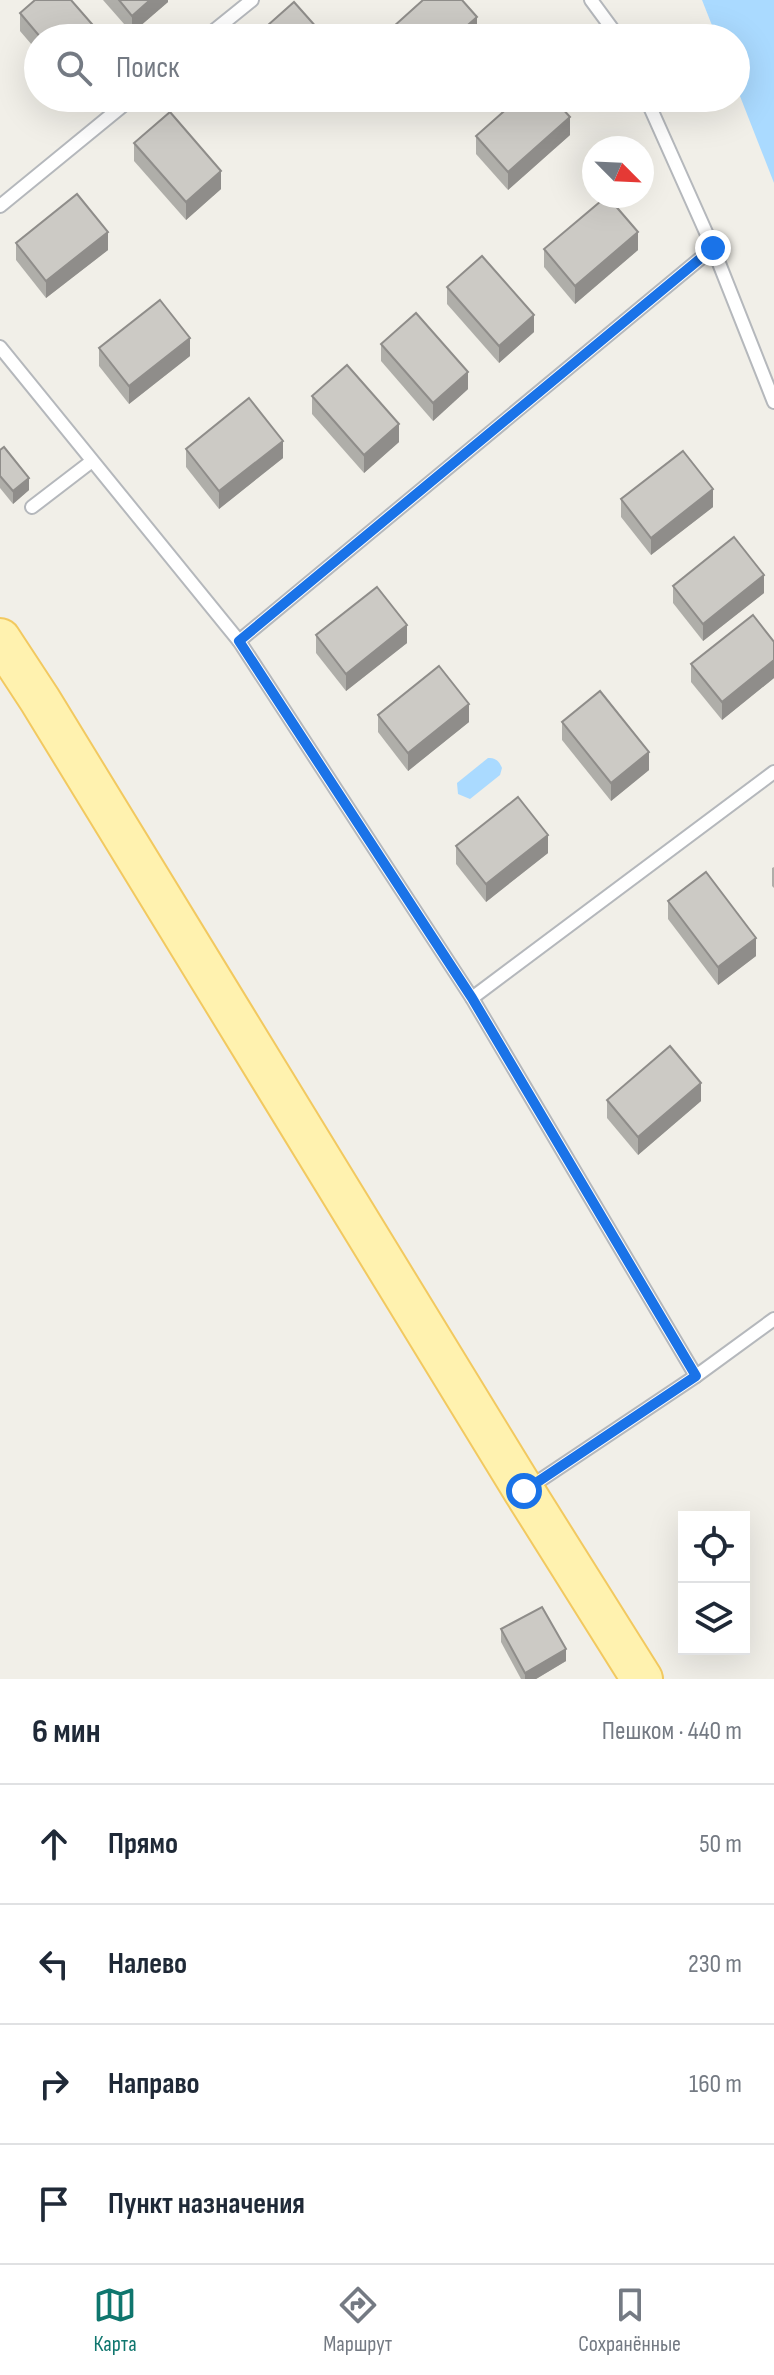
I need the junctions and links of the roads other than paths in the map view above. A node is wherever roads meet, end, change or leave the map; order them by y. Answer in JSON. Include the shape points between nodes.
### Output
{"nodes":[{"id":1,"x":252,"y":0,"type":"edge"},
{"id":2,"x":591,"y":0,"type":"edge"},
{"id":3,"x":222,"y":24,"type":"edge"},
{"id":4,"x":609,"y":24,"type":"edge"},
{"id":5,"x":115,"y":112,"type":"edge"},
{"id":6,"x":652,"y":112,"type":"edge"},
{"id":7,"x":0,"y":206,"type":"edge"},
{"id":8,"x":713,"y":248,"type":"junction"},
{"id":9,"x":0,"y":347,"type":"edge"},
{"id":10,"x":774,"y":402,"type":"edge"},
{"id":11,"x":92,"y":461,"type":"junction"},
{"id":12,"x":32,"y":507,"type":"dead end"},
{"id":13,"x":0,"y":639,"type":"edge"},
{"id":14,"x":239,"y":641,"type":"junction"},
{"id":15,"x":774,"y":772,"type":"edge"},
{"id":16,"x":472,"y":998,"type":"junction"},
{"id":17,"x":774,"y":1319,"type":"edge"},
{"id":18,"x":696,"y":1376,"type":"junction"},
{"id":19,"x":524,"y":1491,"type":"junction"},
{"id":20,"x":642,"y":1679,"type":"edge"}],
"edges":[{"from":1,"to":3,"type":"lane"},
{"from":2,"to":4,"type":"lane"},
{"from":5,"to":7,"type":"lane"},
{"from":6,"to":8,"type":"lane"},
{"from":8,"to":10,"type":"lane"},
{"from":8,"to":14,"type":"lane"},
{"from":9,"to":11,"type":"lane"},
{"from":11,"to":12,"type":"lane"},
{"from":11,"to":14,"type":"lane"},
{"from":13,"to":19,"type":"main road"},
{"from":14,"to":16,"type":"lane"},
{"from":15,"to":16,"type":"lane"},
{"from":16,"to":18,"type":"lane"},
{"from":17,"to":18,"type":"lane"},
{"from":18,"to":19,"type":"lane"},
{"from":19,"to":20,"type":"main road"}]}
